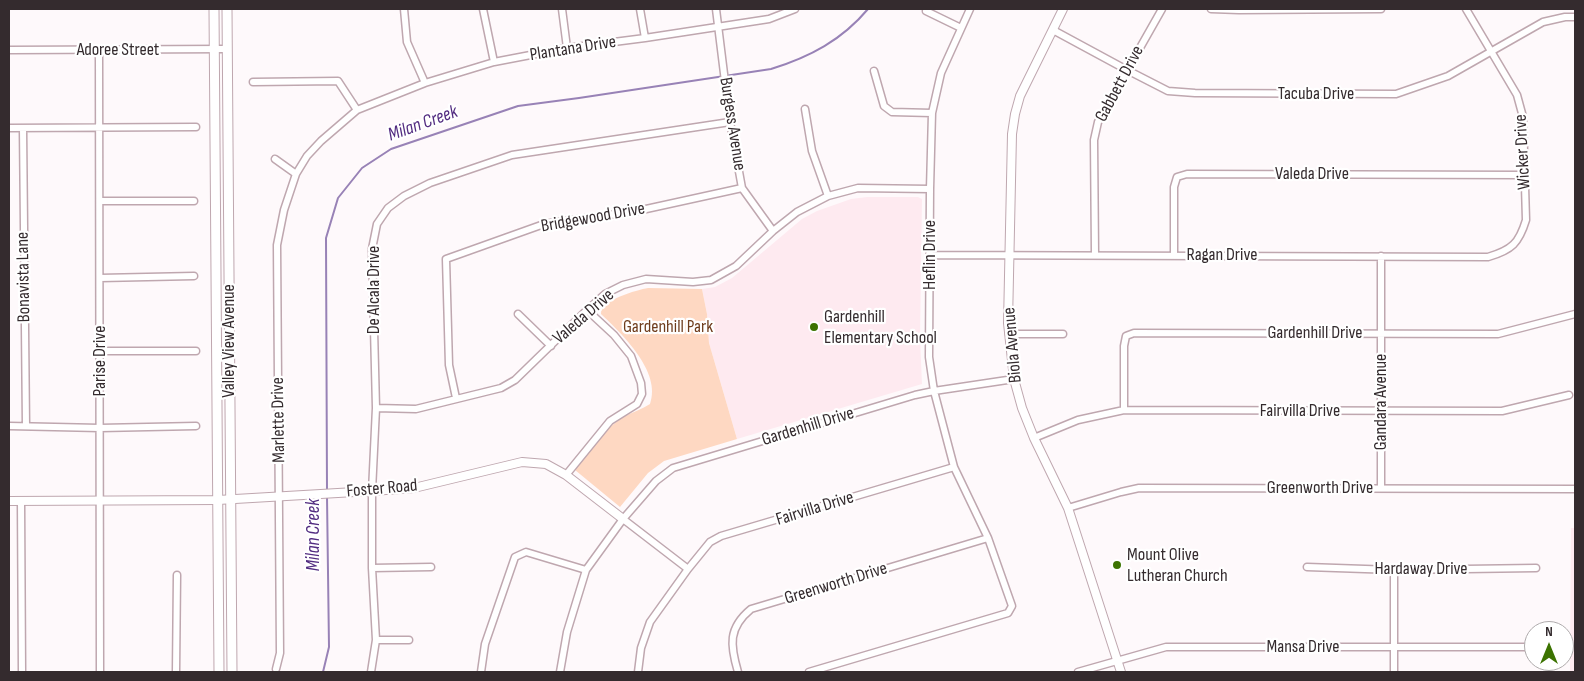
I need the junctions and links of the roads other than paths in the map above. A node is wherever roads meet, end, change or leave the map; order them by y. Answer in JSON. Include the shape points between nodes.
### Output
{"nodes":[{"id":1,"x":214,"y":9,"type":"edge"},
{"id":2,"x":227,"y":9,"type":"edge"},
{"id":3,"x":404,"y":9,"type":"edge"},
{"id":4,"x":483,"y":9,"type":"edge"},
{"id":5,"x":562,"y":9,"type":"edge"},
{"id":6,"x":640,"y":9,"type":"edge"},
{"id":7,"x":716,"y":9,"type":"edge"},
{"id":8,"x":795,"y":9,"type":"edge"},
{"id":9,"x":970,"y":9,"type":"edge"},
{"id":10,"x":1063,"y":9,"type":"edge"},
{"id":11,"x":1162,"y":9,"type":"edge"},
{"id":12,"x":1211,"y":9,"type":"edge"},
{"id":13,"x":1381,"y":9,"type":"edge"},
{"id":14,"x":1466,"y":9,"type":"edge"},
{"id":15,"x":926,"y":11,"type":"dead end"},
{"id":16,"x":1575,"y":17,"type":"edge"},
{"id":17,"x":719,"y":27,"type":"junction"},
{"id":18,"x":961,"y":28,"type":"junction"},
{"id":19,"x":1053,"y":30,"type":"junction"},
{"id":20,"x":645,"y":38,"type":"junction"},
{"id":21,"x":567,"y":48,"type":"junction"},
{"id":22,"x":227,"y":49,"type":"junction"},
{"id":23,"x":9,"y":50,"type":"edge"},
{"id":24,"x":99,"y":50,"type":"junction"},
{"id":25,"x":214,"y":50,"type":"junction"},
{"id":26,"x":1491,"y":51,"type":"junction"},
{"id":27,"x":494,"y":62,"type":"junction"},
{"id":28,"x":1126,"y":70,"type":"junction"},
{"id":29,"x":874,"y":71,"type":"dead end"},
{"id":30,"x":253,"y":82,"type":"dead end"},
{"id":31,"x":426,"y":84,"type":"junction"},
{"id":32,"x":805,"y":109,"type":"dead end"},
{"id":33,"x":357,"y":110,"type":"junction"},
{"id":34,"x":932,"y":114,"type":"junction"},
{"id":35,"x":730,"y":122,"type":"junction"},
{"id":36,"x":196,"y":127,"type":"dead end"},
{"id":37,"x":9,"y":128,"type":"edge"},
{"id":38,"x":23,"y":128,"type":"junction"},
{"id":39,"x":100,"y":128,"type":"junction"},
{"id":40,"x":275,"y":159,"type":"dead end"},
{"id":41,"x":296,"y":174,"type":"junction"},
{"id":42,"x":1525,"y":175,"type":"junction"},
{"id":43,"x":742,"y":188,"type":"junction"},
{"id":44,"x":930,"y":189,"type":"junction"},
{"id":45,"x":828,"y":196,"type":"junction"},
{"id":46,"x":100,"y":201,"type":"junction"},
{"id":47,"x":194,"y":202,"type":"dead end"},
{"id":48,"x":773,"y":231,"type":"junction"},
{"id":49,"x":1512,"y":247,"type":"joint"},
{"id":50,"x":1095,"y":254,"type":"junction"},
{"id":51,"x":930,"y":255,"type":"junction"},
{"id":52,"x":1010,"y":255,"type":"junction"},
{"id":53,"x":1174,"y":255,"type":"junction"},
{"id":54,"x":1381,"y":256,"type":"junction"},
{"id":55,"x":194,"y":276,"type":"dead end"},
{"id":56,"x":100,"y":278,"type":"junction"},
{"id":57,"x":587,"y":310,"type":"junction"},
{"id":58,"x":518,"y":314,"type":"dead end"},
{"id":59,"x":1575,"y":314,"type":"edge"},
{"id":60,"x":1008,"y":334,"type":"junction"},
{"id":61,"x":1063,"y":334,"type":"dead end"},
{"id":62,"x":1381,"y":334,"type":"junction"},
{"id":63,"x":551,"y":346,"type":"junction"},
{"id":64,"x":196,"y":350,"type":"dead end"},
{"id":65,"x":100,"y":351,"type":"junction"},
{"id":66,"x":1014,"y":379,"type":"junction"},
{"id":67,"x":934,"y":391,"type":"junction"},
{"id":68,"x":1569,"y":395,"type":"dead end"},
{"id":69,"x":456,"y":398,"type":"junction"},
{"id":70,"x":376,"y":408,"type":"junction"},
{"id":71,"x":1124,"y":410,"type":"junction"},
{"id":72,"x":1382,"y":411,"type":"junction"},
{"id":73,"x":9,"y":426,"type":"edge"},
{"id":74,"x":26,"y":426,"type":"junction"},
{"id":75,"x":196,"y":426,"type":"dead end"},
{"id":76,"x":100,"y":428,"type":"junction"},
{"id":77,"x":1034,"y":438,"type":"junction"},
{"id":78,"x":954,"y":467,"type":"junction"},
{"id":79,"x":566,"y":475,"type":"junction"},
{"id":80,"x":1381,"y":488,"type":"junction"},
{"id":81,"x":1575,"y":489,"type":"edge"},
{"id":82,"x":372,"y":491,"type":"junction"},
{"id":83,"x":280,"y":497,"type":"junction"},
{"id":84,"x":230,"y":499,"type":"junction"},
{"id":85,"x":101,"y":500,"type":"junction"},
{"id":86,"x":218,"y":500,"type":"junction"},
{"id":87,"x":9,"y":501,"type":"edge"},
{"id":88,"x":21,"y":501,"type":"junction"},
{"id":89,"x":1068,"y":508,"type":"junction"},
{"id":90,"x":624,"y":518,"type":"junction"},
{"id":91,"x":988,"y":538,"type":"junction"},
{"id":92,"x":432,"y":567,"type":"dead end"},
{"id":93,"x":1307,"y":567,"type":"dead end"},
{"id":94,"x":372,"y":568,"type":"junction"},
{"id":95,"x":1536,"y":568,"type":"dead end"},
{"id":96,"x":688,"y":569,"type":"junction"},
{"id":97,"x":586,"y":570,"type":"junction"},
{"id":98,"x":1394,"y":570,"type":"junction"},
{"id":99,"x":177,"y":575,"type":"dead end"},
{"id":100,"x":376,"y":640,"type":"junction"},
{"id":101,"x":409,"y":640,"type":"dead end"},
{"id":102,"x":1394,"y":647,"type":"junction"},
{"id":103,"x":1524,"y":647,"type":"edge"},
{"id":104,"x":1117,"y":661,"type":"junction"},
{"id":105,"x":276,"y":669,"type":"dead end"},
{"id":106,"x":1101,"y":669,"type":"edge"},
{"id":107,"x":22,"y":672,"type":"edge"},
{"id":108,"x":100,"y":672,"type":"edge"},
{"id":109,"x":176,"y":672,"type":"edge"},
{"id":110,"x":219,"y":672,"type":"edge"},
{"id":111,"x":232,"y":672,"type":"edge"},
{"id":112,"x":370,"y":672,"type":"edge"},
{"id":113,"x":481,"y":672,"type":"edge"},
{"id":114,"x":560,"y":672,"type":"edge"},
{"id":115,"x":638,"y":672,"type":"edge"},
{"id":116,"x":738,"y":672,"type":"edge"},
{"id":117,"x":809,"y":672,"type":"edge"},
{"id":118,"x":1078,"y":672,"type":"edge"},
{"id":119,"x":1121,"y":672,"type":"edge"},
{"id":120,"x":1394,"y":672,"type":"edge"}],
"edges":[{"from":1,"to":25,"type":"main road","name":"Valley View Avenue"},
{"from":2,"to":22,"type":"main road","name":"Valley View Avenue"},
{"from":3,"to":31,"type":"street","via":[[407,42]]},
{"from":4,"to":27,"type":"street"},
{"from":5,"to":21,"type":"street"},
{"from":6,"to":20,"type":"street"},
{"from":7,"to":17,"type":"street","name":"Burgess Avenue"},
{"from":8,"to":17,"type":"street","name":"Plantana Drive","via":[[769,19]]},
{"from":9,"to":18,"type":"street","name":"Heflin Drive"},
{"from":10,"to":19,"type":"street","name":"Biola Avenue"},
{"from":11,"to":28,"type":"street","name":"Gabbett Drive"},
{"from":12,"to":13,"type":"street"},
{"from":14,"to":26,"type":"street","name":"Wicker Drive"},
{"from":15,"to":18,"type":"street"},
{"from":16,"to":26,"type":"street","name":"Tacuba Drive","via":[[1543,22]]},
{"from":17,"to":20,"type":"street","name":"Plantana Drive"},
{"from":17,"to":35,"type":"street","name":"Burgess Avenue"},
{"from":18,"to":34,"type":"street","name":"Heflin Drive","via":[[941,73]]},
{"from":19,"to":28,"type":"street","name":"Tacuba Drive"},
{"from":19,"to":52,"type":"street","name":"Biola Avenue","via":[[1020,96],[1015,114]]},
{"from":20,"to":21,"type":"street","name":"Plantana Drive"},
{"from":21,"to":27,"type":"street","name":"Plantana Drive"},
{"from":22,"to":25,"type":"street","name":"Adoree Street"},
{"from":22,"to":84,"type":"main road","name":"Valley View Avenue"},
{"from":23,"to":24,"type":"street","name":"Adoree Street"},
{"from":24,"to":25,"type":"street","name":"Adoree Street"},
{"from":24,"to":39,"type":"street","name":"Parise Drive"},
{"from":25,"to":86,"type":"main road","name":"Valley View Avenue"},
{"from":26,"to":28,"type":"street","name":"Tacuba Drive","via":[[1448,76],[1396,94],[1195,93],[1168,90]]},
{"from":26,"to":42,"type":"street","name":"Wicker Drive","via":[[1517,95],[1524,117]]},
{"from":27,"to":31,"type":"street","name":"Plantana Drive"},
{"from":28,"to":50,"type":"street","name":"Gabbett Drive","via":[[1098,122],[1094,140]]},
{"from":29,"to":34,"type":"street","via":[[884,106],[892,112]]},
{"from":30,"to":33,"type":"street","via":[[338,81]]},
{"from":31,"to":33,"type":"street","name":"Plantana Drive"},
{"from":32,"to":45,"type":"street","via":[[812,151]]},
{"from":33,"to":41,"type":"street","name":"Marlette Drive","via":[[321,140]]},
{"from":34,"to":44,"type":"street","name":"Heflin Drive"},
{"from":35,"to":43,"type":"street","name":"Burgess Avenue"},
{"from":35,"to":70,"type":"street","name":"De Alcala Drive","via":[[512,155],[430,183],[388,208],[377,224],[372,250]]},
{"from":36,"to":39,"type":"street"},
{"from":37,"to":38,"type":"street"},
{"from":38,"to":39,"type":"street"},
{"from":38,"to":74,"type":"street","name":"Bonavista Lane"},
{"from":39,"to":46,"type":"street","name":"Parise Drive"},
{"from":40,"to":41,"type":"street"},
{"from":41,"to":83,"type":"street","name":"Marlette Drive","via":[[277,245]]},
{"from":42,"to":49,"type":"street","name":"Wicker Drive","via":[[1526,220],[1522,235]]},
{"from":42,"to":53,"type":"street","name":"Valeda Drive","via":[[1187,174],[1177,177],[1174,187]]},
{"from":43,"to":48,"type":"street","name":"Burgess Avenue"},
{"from":43,"to":69,"type":"street","name":"Bridgewood Drive","via":[[637,211],[544,224],[446,258],[449,365]]},
{"from":44,"to":45,"type":"street","name":"Valeda Drive","via":[[858,188]]},
{"from":44,"to":51,"type":"street","name":"Heflin Drive"},
{"from":45,"to":48,"type":"street","name":"Valeda Drive","via":[[798,212]]},
{"from":46,"to":47,"type":"street"},
{"from":46,"to":56,"type":"street","name":"Parise Drive"},
{"from":48,"to":57,"type":"street","name":"Valeda Drive","via":[[736,266],[711,280],[646,279],[605,294]]},
{"from":49,"to":54,"type":"street","name":"Ragan Drive","via":[[1488,257]]},
{"from":50,"to":52,"type":"street","name":"Ragan Drive"},
{"from":50,"to":53,"type":"street","name":"Ragan Drive"},
{"from":51,"to":52,"type":"street","name":"Ragan Drive"},
{"from":51,"to":67,"type":"street","name":"Heflin Drive","via":[[929,357]]},
{"from":52,"to":60,"type":"street","name":"Biola Avenue"},
{"from":53,"to":54,"type":"street","name":"Ragan Drive"},
{"from":54,"to":62,"type":"street","name":"Gandara Avenue"},
{"from":55,"to":56,"type":"street"},
{"from":56,"to":65,"type":"street","name":"Parise Drive"},
{"from":57,"to":63,"type":"street","name":"Valeda Drive"},
{"from":57,"to":79,"type":"street","via":[[631,356],[642,394],[637,404],[610,421]]},
{"from":58,"to":63,"type":"street"},
{"from":59,"to":62,"type":"street","name":"Gardenhill Drive","via":[[1498,334]]},
{"from":60,"to":61,"type":"street"},
{"from":60,"to":66,"type":"street","name":"Biola Avenue"},
{"from":62,"to":71,"type":"street","name":"Gardenhill Drive","via":[[1134,333],[1126,336],[1124,346]]},
{"from":62,"to":72,"type":"street","name":"Gandara Avenue"},
{"from":63,"to":69,"type":"street","name":"Valeda Drive","via":[[515,380],[501,388]]},
{"from":64,"to":65,"type":"street"},
{"from":65,"to":76,"type":"street","name":"Parise Drive"},
{"from":66,"to":67,"type":"street","name":"Gardenhill Drive"},
{"from":66,"to":77,"type":"street","name":"Biola Avenue"},
{"from":67,"to":78,"type":"street","name":"Heflin Drive"},
{"from":67,"to":90,"type":"street","name":"Gardenhill Drive","via":[[673,468],[656,481]]},
{"from":68,"to":72,"type":"street","name":"Fairvilla Drive","via":[[1502,411]]},
{"from":69,"to":70,"type":"street","name":"Valeda Drive","via":[[416,409]]},
{"from":70,"to":82,"type":"street","name":"De Alcala Drive"},
{"from":71,"to":72,"type":"street","name":"Fairvilla Drive"},
{"from":71,"to":77,"type":"street","name":"Fairvilla Drive","via":[[1078,420]]},
{"from":72,"to":80,"type":"street","name":"Gandara Avenue"},
{"from":73,"to":74,"type":"street"},
{"from":74,"to":76,"type":"street"},
{"from":75,"to":76,"type":"street"},
{"from":76,"to":85,"type":"street","name":"Parise Drive"},
{"from":77,"to":89,"type":"street","name":"Biola Avenue"},
{"from":78,"to":91,"type":"street","name":"Heflin Drive"},
{"from":78,"to":96,"type":"street","name":"Fairvilla Drive","via":[[721,536],[710,542]]},
{"from":79,"to":82,"type":"street","name":"Foster Road","via":[[546,464],[522,462],[414,488]]},
{"from":79,"to":90,"type":"street","name":"Foster Road"},
{"from":80,"to":81,"type":"street","name":"Greenworth Drive"},
{"from":80,"to":89,"type":"street","name":"Greenworth Drive","via":[[1139,488]]},
{"from":82,"to":83,"type":"street","name":"Foster Road"},
{"from":82,"to":94,"type":"street","name":"De Alcala Drive"},
{"from":83,"to":84,"type":"street","name":"Foster Road"},
{"from":83,"to":105,"type":"street","name":"Marlette Drive","via":[[280,653]]},
{"from":84,"to":86,"type":"street","name":"Foster Road"},
{"from":84,"to":111,"type":"main road","name":"Valley View Avenue"},
{"from":85,"to":86,"type":"street","name":"Foster Road"},
{"from":85,"to":88,"type":"street","name":"Foster Road"},
{"from":85,"to":108,"type":"street","name":"Parise Drive"},
{"from":86,"to":110,"type":"main road","name":"Valley View Avenue"},
{"from":87,"to":88,"type":"street","name":"Foster Road"},
{"from":88,"to":107,"type":"street"},
{"from":89,"to":104,"type":"street","name":"Biola Avenue"},
{"from":90,"to":96,"type":"street","name":"Foster Road"},
{"from":90,"to":97,"type":"street","name":"Gardenhill Drive"},
{"from":91,"to":116,"type":"street","name":"Greenworth Drive","via":[[751,609],[734,628],[733,656]]},
{"from":91,"to":117,"type":"street","name":"Heflin Drive","via":[[1012,606],[1008,613]]},
{"from":92,"to":94,"type":"street"},
{"from":93,"to":98,"type":"street","name":"Hardaway Drive"},
{"from":94,"to":100,"type":"street","name":"De Alcala Drive"},
{"from":95,"to":98,"type":"street","name":"Hardaway Drive"},
{"from":96,"to":115,"type":"street","name":"Fairvilla Drive","via":[[650,622],[641,648]]},
{"from":97,"to":113,"type":"street","via":[[526,552],[514,557],[484,644]]},
{"from":97,"to":114,"type":"street","name":"Gardenhill Drive","via":[[567,632]]},
{"from":98,"to":102,"type":"street"},
{"from":99,"to":109,"type":"street"},
{"from":100,"to":101,"type":"street"},
{"from":100,"to":112,"type":"street","name":"De Alcala Drive"},
{"from":102,"to":103,"type":"street","name":"Mansa Drive"},
{"from":102,"to":104,"type":"street","name":"Mansa Drive","via":[[1166,647]]},
{"from":102,"to":120,"type":"street"},
{"from":104,"to":106,"type":"street","name":"Mansa Drive"},
{"from":104,"to":119,"type":"street","name":"Biola Avenue"},
{"from":106,"to":118,"type":"street","name":"Mansa Drive"}]}
